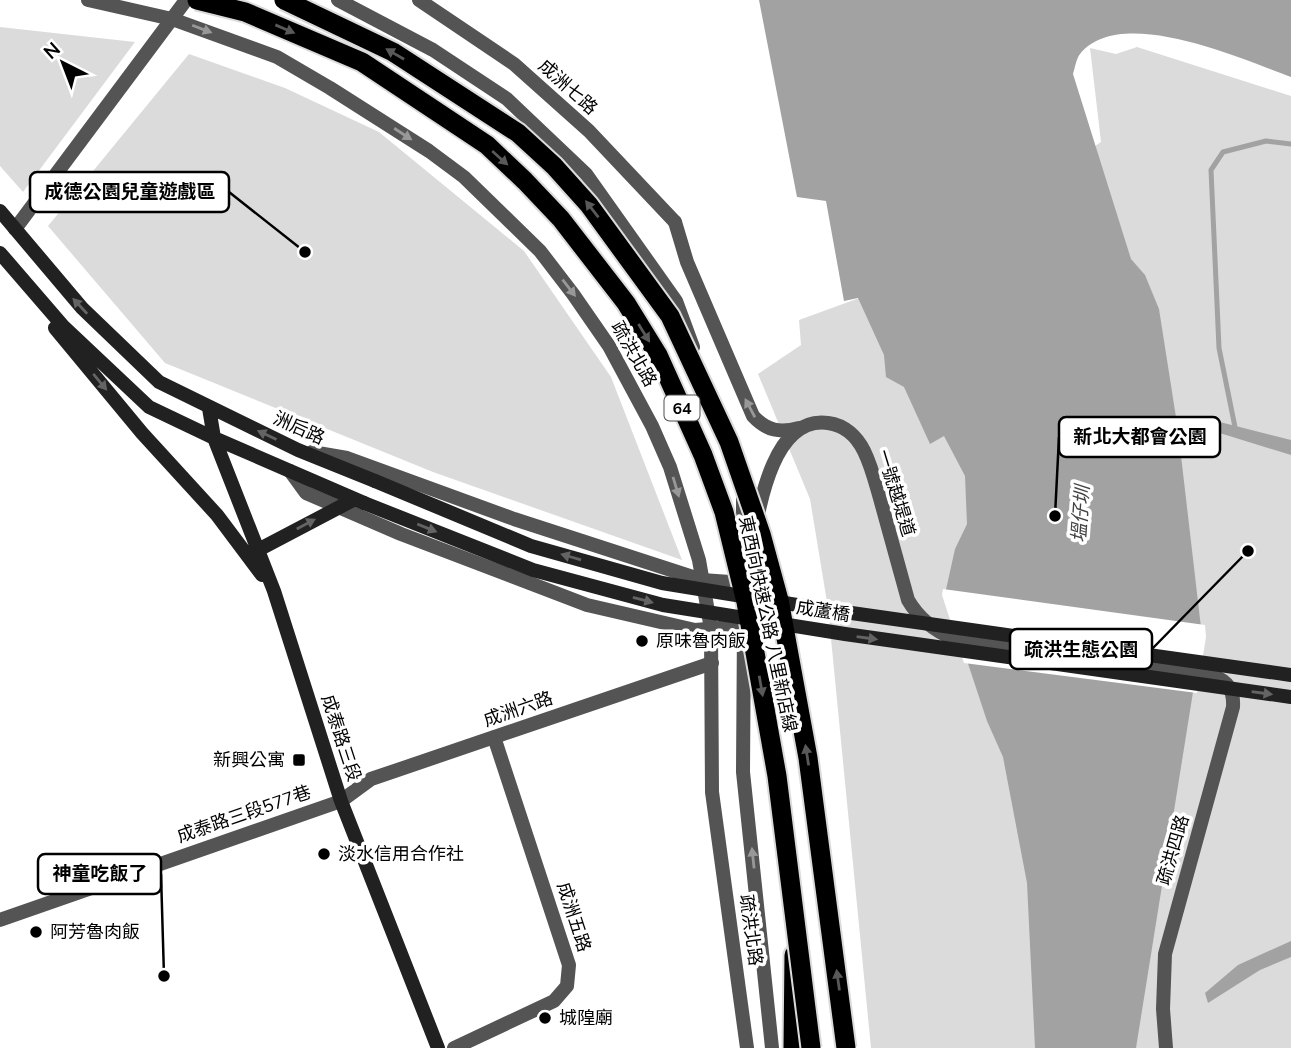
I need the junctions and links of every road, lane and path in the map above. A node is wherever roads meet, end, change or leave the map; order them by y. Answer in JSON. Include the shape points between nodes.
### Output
{"nodes":[{"id":1,"x":88,"y":0,"type":"edge"},
{"id":2,"x":186,"y":0,"type":"edge"},
{"id":3,"x":197,"y":0,"type":"edge"},
{"id":4,"x":284,"y":0,"type":"edge"},
{"id":5,"x":338,"y":0,"type":"edge"},
{"id":6,"x":419,"y":0,"type":"edge"},
{"id":7,"x":172,"y":19,"type":"junction"},
{"id":8,"x":0,"y":211,"type":"edge"},
{"id":9,"x":675,"y":222,"type":"joint"},
{"id":10,"x":15,"y":229,"type":"junction"},
{"id":11,"x":0,"y":253,"type":"edge"},
{"id":12,"x":14,"y":269,"type":"junction"},
{"id":13,"x":209,"y":408,"type":"junction"},
{"id":14,"x":807,"y":426,"type":"junction"},
{"id":15,"x":214,"y":438,"type":"junction"},
{"id":16,"x":298,"y":450,"type":"junction"},
{"id":17,"x":290,"y":471,"type":"junction"},
{"id":18,"x":374,"y":481,"type":"joint"},
{"id":19,"x":359,"y":501,"type":"junction"},
{"id":20,"x":338,"y":507,"type":"junction"},
{"id":21,"x":258,"y":550,"type":"junction"},
{"id":22,"x":702,"y":580,"type":"junction"},
{"id":23,"x":744,"y":583,"type":"junction"},
{"id":24,"x":274,"y":591,"type":"junction"},
{"id":25,"x":744,"y":625,"type":"junction"},
{"id":26,"x":710,"y":629,"type":"junction"},
{"id":27,"x":712,"y":663,"type":"junction"},
{"id":28,"x":1212,"y":675,"type":"joint"},
{"id":29,"x":1291,"y":675,"type":"edge"},
{"id":30,"x":1291,"y":697,"type":"edge"},
{"id":31,"x":494,"y":737,"type":"junction"},
{"id":32,"x":341,"y":801,"type":"junction"},
{"id":33,"x":0,"y":920,"type":"edge"},
{"id":34,"x":794,"y":930,"type":"junction"},
{"id":35,"x":846,"y":1043,"type":"edge"},
{"id":36,"x":439,"y":1048,"type":"edge"},
{"id":37,"x":454,"y":1048,"type":"edge"},
{"id":38,"x":747,"y":1048,"type":"edge"},
{"id":39,"x":772,"y":1048,"type":"edge"},
{"id":40,"x":793,"y":1048,"type":"edge"},
{"id":41,"x":811,"y":1048,"type":"edge"},
{"id":42,"x":1166,"y":1048,"type":"edge"}],
"edges":[{"from":1,"to":7,"type":"street","name":"疏洪北路"},
{"from":2,"to":7,"type":"street"},
{"from":3,"to":34,"type":"highway","name":"東西向快速公路 八里新店線","number":"64","one_way":true,"bridge":true,"via":[[245,12],[362,62],[487,145],[561,219],[626,303],[659,355],[724,512],[746,602],[777,776]]},
{"from":35,"to":4,"type":"highway","name":"東西向快速公路 八里新店線","number":"64","one_way":true,"bridge":true,"via":[[807,758],[779,600],[729,442],[670,316],[589,205],[518,133],[393,52]]},
{"from":5,"to":23,"type":"street","name":"疏洪北路","via":[[432,50],[507,99],[586,174],[676,302],[743,479]]},
{"from":6,"to":9,"type":"street","name":"成洲七路","via":[[514,64],[589,131]]},
{"from":7,"to":10,"type":"street"},
{"from":7,"to":22,"type":"street","name":"疏洪北路","one_way":true,"via":[[277,57],[341,95],[464,177],[540,251],[609,346],[652,426],[670,467]]},
{"from":8,"to":10,"type":"main road"},
{"from":14,"to":9,"type":"street","name":"一號越堤道","one_way":true,"via":[[772,430],[753,416]]},
{"from":13,"to":10,"type":"main road","one_way":true,"via":[[159,382],[82,308]]},
{"from":11,"to":12,"type":"main road"},
{"from":12,"to":15,"type":"main road","via":[[63,326],[149,407]]},
{"from":12,"to":24,"type":"main road","one_way":true,"via":[[58,332],[217,514]]},
{"from":13,"to":15,"type":"main road","name":"成泰路三段"},
{"from":16,"to":13,"type":"main road","name":"洲后路","one_way":true},
{"from":14,"to":23,"type":"street","via":[[794,433],[774,459]]},
{"from":14,"to":28,"type":"street","name":"一號越堤道","via":[[837,424],[864,450],[908,600],[939,632],[954,639]]},
{"from":15,"to":17,"type":"main road"},
{"from":15,"to":21,"type":"main road","name":"成泰路三段"},
{"from":16,"to":18,"type":"main road","name":"洲后路"},
{"from":16,"to":22,"type":"street","via":[[347,458]]},
{"from":17,"to":19,"type":"main road"},
{"from":17,"to":20,"type":"street","via":[[306,493]]},
{"from":29,"to":18,"type":"main road","name":"成蘆橋","one_way":true,"bridge":true,"via":[[662,583],[531,546]]},
{"from":19,"to":20,"type":"main road"},
{"from":19,"to":30,"type":"main road","name":"成蘆橋","one_way":true,"bridge":true,"via":[[533,570],[663,605]]},
{"from":21,"to":20,"type":"main road","one_way":true},
{"from":20,"to":26,"type":"street","via":[[587,605],[661,624]]},
{"from":21,"to":24,"type":"main road","name":"成泰路三段"},
{"from":22,"to":23,"type":"street"},
{"from":22,"to":26,"type":"street","name":"疏洪北路"},
{"from":23,"to":25,"type":"street","name":"疏洪北路"},
{"from":24,"to":32,"type":"main road","name":"成泰路三段"},
{"from":25,"to":26,"type":"street"},
{"from":39,"to":25,"type":"street","name":"疏洪北路","one_way":true,"via":[[743,772]]},
{"from":26,"to":27,"type":"street","name":"疏洪北路"},
{"from":27,"to":31,"type":"street","name":"成洲六路"},
{"from":27,"to":38,"type":"street","name":"疏洪北路","via":[[712,792]]},
{"from":28,"to":42,"type":"street","name":"疏洪四路","via":[[1229,686],[1233,707],[1165,954]]},
{"from":31,"to":32,"type":"street","name":"成洲六路","via":[[371,779]]},
{"from":31,"to":37,"type":"street","name":"成洲五路","via":[[569,965],[567,986],[554,1001]]},
{"from":32,"to":33,"type":"street","name":"成泰路三段577巷"},
{"from":32,"to":36,"type":"main road","name":"成泰路三段"},
{"from":34,"to":40,"type":"highway","bridge":true},
{"from":34,"to":41,"type":"highway","name":"東西向快速公路 八里新店線","number":"64","bridge":true}]}
